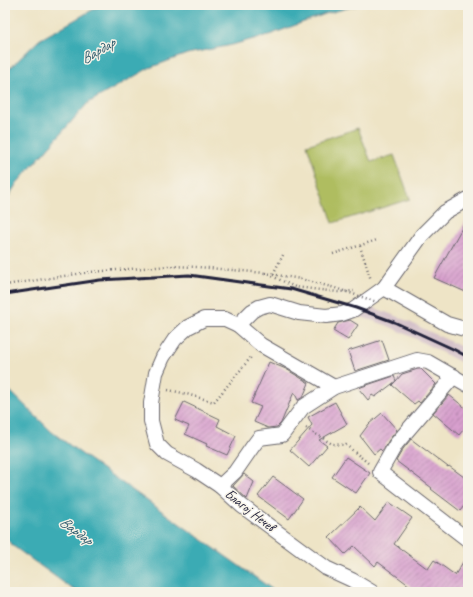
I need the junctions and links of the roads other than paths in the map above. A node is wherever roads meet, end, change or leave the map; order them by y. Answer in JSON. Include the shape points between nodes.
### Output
{"nodes":[{"id":1,"x":468,"y":199,"type":"edge"},
{"id":2,"x":384,"y":288,"type":"junction"},
{"id":3,"x":238,"y":325,"type":"junction"},
{"id":4,"x":468,"y":330,"type":"edge"},
{"id":5,"x":454,"y":376,"type":"junction"},
{"id":6,"x":468,"y":385,"type":"edge"},
{"id":7,"x":334,"y":387,"type":"junction"},
{"id":8,"x":220,"y":486,"type":"junction"},
{"id":9,"x":468,"y":540,"type":"edge"},
{"id":10,"x":372,"y":592,"type":"edge"}],
"edges":[{"from":1,"to":2,"type":"street","via":[[445,212],[422,236]]},
{"from":2,"to":3,"type":"street","via":[[353,310],[342,314],[326,316],[299,313],[270,304],[252,311]]},
{"from":2,"to":4,"type":"street","via":[[448,324]]},
{"from":3,"to":7,"type":"street","via":[[261,345]]},
{"from":3,"to":8,"type":"street","via":[[225,318],[204,319],[188,327],[175,339],[156,373],[151,403],[151,421],[157,444],[167,454]]},
{"from":5,"to":6,"type":"street","name":"Благој Нечев"},
{"from":5,"to":7,"type":"street","name":"Благој Нечев","via":[[428,362],[417,360]]},
{"from":5,"to":9,"type":"street","via":[[396,444],[380,472]]},
{"from":7,"to":8,"type":"street","name":"Благој Нечев","via":[[303,406],[282,435],[260,438],[235,472]]},
{"from":8,"to":10,"type":"street","name":"Благој Нечев","via":[[242,506],[326,568]]}]}
